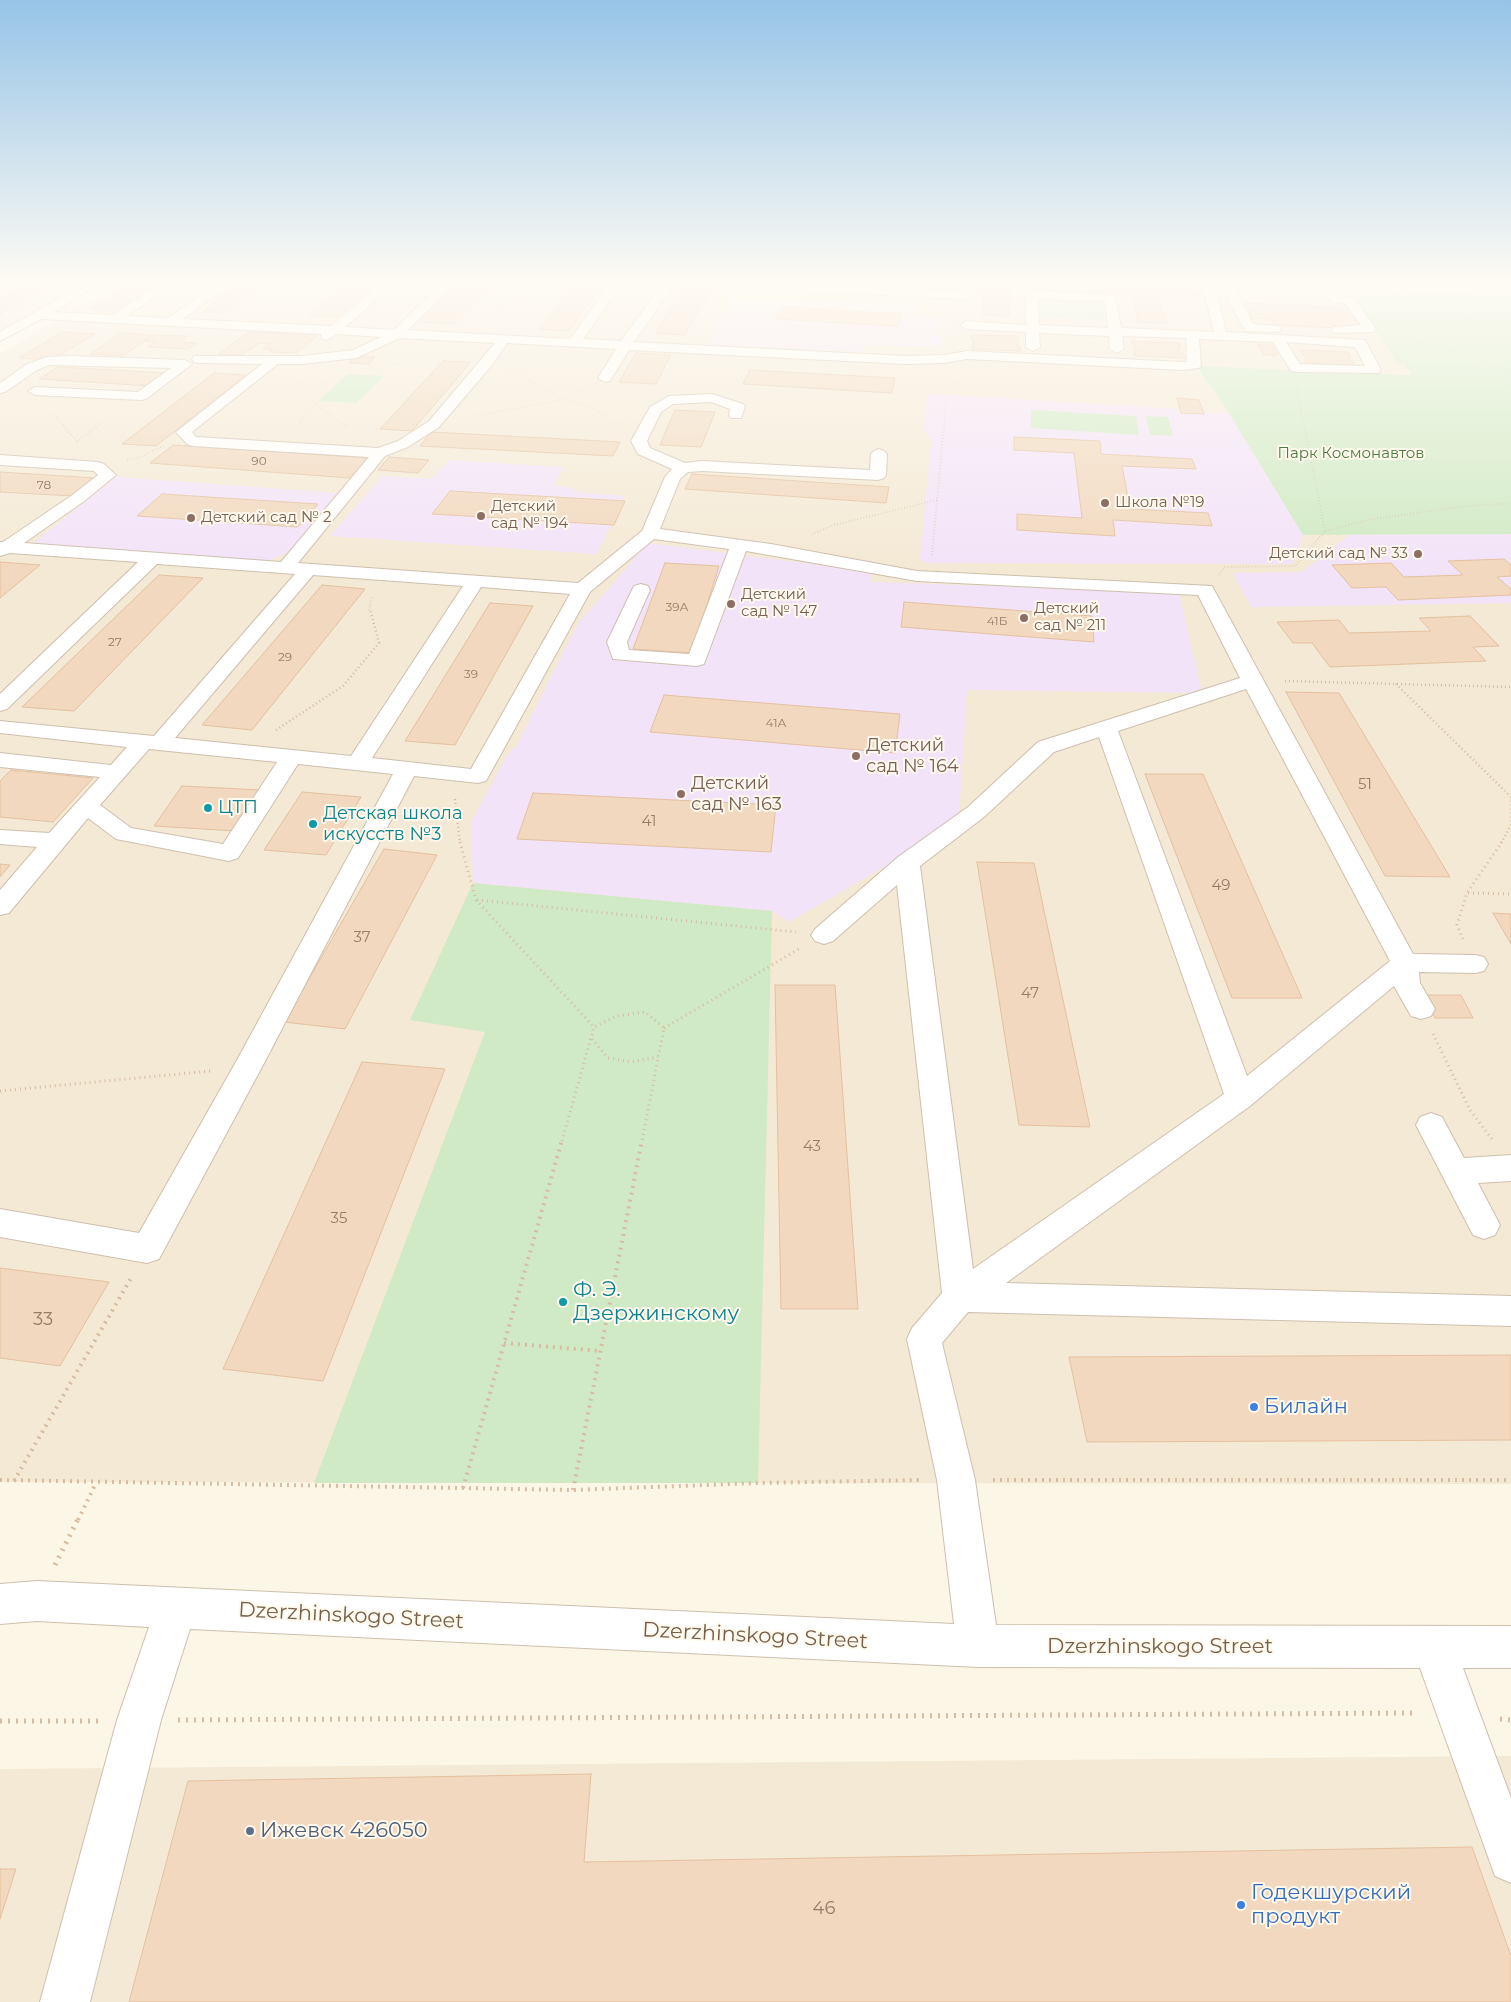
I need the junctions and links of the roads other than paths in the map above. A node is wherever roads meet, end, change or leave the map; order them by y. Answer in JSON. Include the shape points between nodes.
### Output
{"nodes":[{"id":1,"x":20,"y":375,"type":"edge"},
{"id":2,"x":169,"y":375,"type":"edge"},
{"id":3,"x":255,"y":375,"type":"edge"},
{"id":4,"x":476,"y":375,"type":"edge"},
{"id":5,"x":607,"y":375,"type":"edge"},
{"id":6,"x":605,"y":378,"type":"road end"},
{"id":7,"x":0,"y":389,"type":"edge"},
{"id":8,"x":35,"y":391,"type":"road end"},
{"id":9,"x":736,"y":415,"type":"dead end"},
{"id":10,"x":380,"y":453,"type":"junction"},
{"id":11,"x":879,"y":454,"type":"dead end"},
{"id":12,"x":0,"y":460,"type":"edge"},
{"id":13,"x":683,"y":468,"type":"junction"},
{"id":14,"x":650,"y":533,"type":"junction"},
{"id":15,"x":739,"y":545,"type":"junction"},
{"id":16,"x":2,"y":549,"type":"edge"},
{"id":17,"x":152,"y":559,"type":"junction"},
{"id":18,"x":285,"y":568,"type":"junction"},
{"id":19,"x":308,"y":570,"type":"junction"},
{"id":20,"x":476,"y":582,"type":"junction"},
{"id":21,"x":582,"y":589,"type":"junction"},
{"id":22,"x":641,"y":590,"type":"dead end"},
{"id":23,"x":1252,"y":681,"type":"junction"},
{"id":24,"x":0,"y":705,"type":"edge"},
{"id":25,"x":0,"y":727,"type":"edge"},
{"id":26,"x":1106,"y":727,"type":"junction"},
{"id":27,"x":152,"y":742,"type":"junction"},
{"id":28,"x":292,"y":756,"type":"junction"},
{"id":29,"x":0,"y":760,"type":"edge"},
{"id":30,"x":358,"y":763,"type":"junction"},
{"id":31,"x":407,"y":768,"type":"junction"},
{"id":32,"x":117,"y":772,"type":"junction"},
{"id":33,"x":87,"y":806,"type":"junction"},
{"id":34,"x":0,"y":837,"type":"edge"},
{"id":35,"x":55,"y":842,"type":"junction"},
{"id":36,"x":907,"y":862,"type":"junction"},
{"id":37,"x":0,"y":907,"type":"edge"},
{"id":38,"x":824,"y":935,"type":"road end"},
{"id":39,"x":1405,"y":963,"type":"junction"},
{"id":40,"x":1475,"y":964,"type":"road end"},
{"id":41,"x":1420,"y":1009,"type":"road end"},
{"id":42,"x":1240,"y":1098,"type":"junction"},
{"id":43,"x":1431,"y":1125,"type":"dead end"},
{"id":44,"x":1511,"y":1168,"type":"edge"},
{"id":45,"x":1456,"y":1171,"type":"junction"},
{"id":46,"x":0,"y":1224,"type":"edge"},
{"id":47,"x":1484,"y":1225,"type":"dead end"},
{"id":48,"x":960,"y":1297,"type":"junction"},
{"id":49,"x":1511,"y":1311,"type":"edge"},
{"id":50,"x":18,"y":1603,"type":"edge"},
{"id":51,"x":176,"y":1607,"type":"junction"},
{"id":52,"x":978,"y":1646,"type":"junction"},
{"id":53,"x":1434,"y":1647,"type":"junction"},
{"id":54,"x":1511,"y":1647,"type":"edge"},
{"id":55,"x":1511,"y":1860,"type":"edge"},
{"id":56,"x":65,"y":2002,"type":"edge"}],
"edges":[{"from":1,"to":7,"type":"street"},
{"from":2,"to":8,"type":"street","via":[[141,396]]},
{"from":3,"to":10,"type":"street","via":[[183,432],[192,441]]},
{"from":4,"to":10,"type":"street","via":[[434,424],[403,444]]},
{"from":5,"to":6,"type":"street"},
{"from":9,"to":13,"type":"street","via":[[738,407],[712,398],[669,400],[654,410],[639,441],[643,451]]},
{"from":10,"to":18,"type":"street"},
{"from":11,"to":13,"type":"street","via":[[878,475],[702,466]]},
{"from":12,"to":16,"type":"street","via":[[98,467],[108,475]]},
{"from":13,"to":14,"type":"street","via":[[673,477]]},
{"from":14,"to":15,"type":"street"},
{"from":14,"to":21,"type":"street"},
{"from":15,"to":22,"type":"street","via":[[697,660],[620,655],[617,642]]},
{"from":15,"to":23,"type":"street","via":[[917,576],[1205,590]]},
{"from":16,"to":17,"type":"street"},
{"from":17,"to":18,"type":"street"},
{"from":17,"to":24,"type":"street"},
{"from":18,"to":19,"type":"street"},
{"from":19,"to":20,"type":"street"},
{"from":19,"to":27,"type":"street"},
{"from":20,"to":21,"type":"street"},
{"from":20,"to":30,"type":"street"},
{"from":21,"to":31,"type":"street","via":[[478,776]]},
{"from":23,"to":26,"type":"street"},
{"from":23,"to":39,"type":"street"},
{"from":25,"to":27,"type":"street"},
{"from":26,"to":36,"type":"street","via":[[1046,747],[976,812]]},
{"from":26,"to":42,"type":"street"},
{"from":27,"to":28,"type":"street"},
{"from":27,"to":32,"type":"street"},
{"from":28,"to":30,"type":"street"},
{"from":28,"to":33,"type":"street","via":[[228,853],[124,834]]},
{"from":29,"to":32,"type":"street"},
{"from":30,"to":31,"type":"street"},
{"from":31,"to":46,"type":"street","via":[[147,1249]]},
{"from":32,"to":33,"type":"street"},
{"from":33,"to":35,"type":"street"},
{"from":34,"to":35,"type":"street"},
{"from":35,"to":37,"type":"street"},
{"from":36,"to":38,"type":"street"},
{"from":36,"to":48,"type":"street"},
{"from":39,"to":40,"type":"street"},
{"from":39,"to":41,"type":"street","via":[[1406,983]]},
{"from":39,"to":42,"type":"street"},
{"from":42,"to":48,"type":"street"},
{"from":43,"to":45,"type":"street"},
{"from":44,"to":45,"type":"street"},
{"from":45,"to":47,"type":"street"},
{"from":48,"to":49,"type":"street"},
{"from":48,"to":52,"type":"street","via":[[924,1339],[956,1480]]},
{"from":50,"to":51,"type":"street","name":"Dzerzhinskogo Street"},
{"from":51,"to":52,"type":"street","name":"Dzerzhinskogo Street"},
{"from":51,"to":56,"type":"street","via":[[139,1720]]},
{"from":52,"to":53,"type":"street","name":"Dzerzhinskogo Street"},
{"from":53,"to":54,"type":"street","name":"Dzerzhinskogo Street"},
{"from":53,"to":55,"type":"street"}]}
